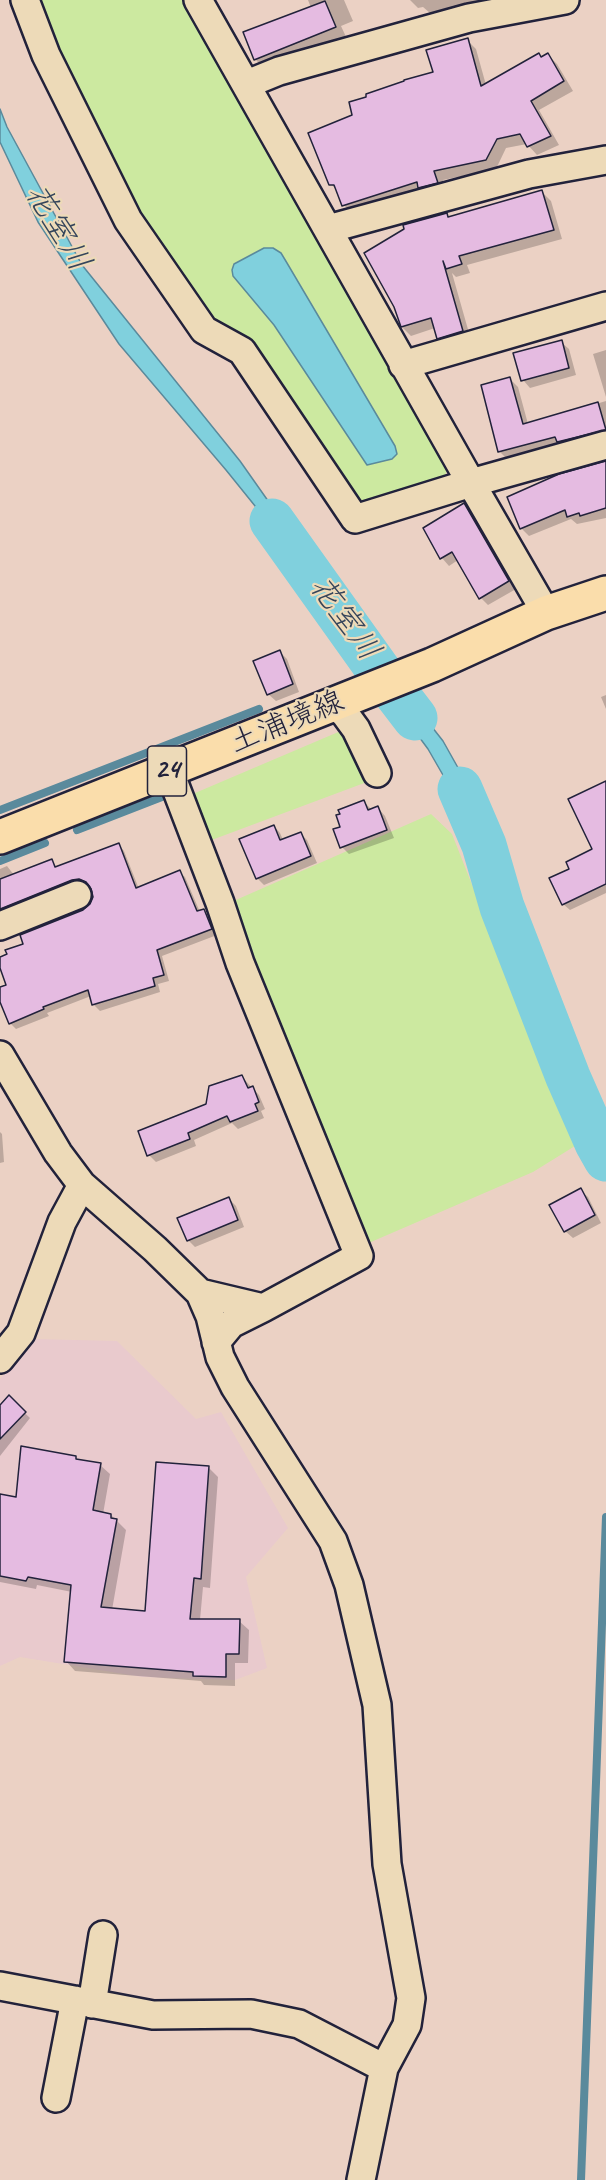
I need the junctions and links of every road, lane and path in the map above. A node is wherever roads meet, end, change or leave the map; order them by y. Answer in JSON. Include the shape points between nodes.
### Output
{"nodes":[{"id":1,"x":24,"y":0,"type":"edge"},
{"id":2,"x":198,"y":0,"type":"edge"},
{"id":3,"x":565,"y":0,"type":"edge"},
{"id":4,"x":247,"y":84,"type":"junction"},
{"id":5,"x":606,"y":160,"type":"edge"},
{"id":6,"x":328,"y":229,"type":"junction"},
{"id":7,"x":606,"y":306,"type":"edge"},
{"id":8,"x":403,"y":364,"type":"junction"},
{"id":9,"x":606,"y":445,"type":"edge"},
{"id":10,"x":471,"y":483,"type":"junction"},
{"id":11,"x":606,"y":592,"type":"edge"},
{"id":12,"x":546,"y":614,"type":"junction"},
{"id":13,"x":341,"y":701,"type":"junction"},
{"id":14,"x":169,"y":770,"type":"junction"},
{"id":15,"x":377,"y":773,"type":"dead end"},
{"id":16,"x":0,"y":837,"type":"edge"},
{"id":17,"x":77,"y":896,"type":"dead end"},
{"id":18,"x":0,"y":926,"type":"edge"},
{"id":19,"x":0,"y":1054,"type":"edge"},
{"id":20,"x":82,"y":1185,"type":"junction"},
{"id":21,"x":200,"y":1293,"type":"junction"},
{"id":22,"x":263,"y":1308,"type":"junction"},
{"id":23,"x":216,"y":1341,"type":"junction"},
{"id":24,"x":0,"y":1359,"type":"edge"},
{"id":25,"x":103,"y":1935,"type":"dead end"},
{"id":26,"x":0,"y":1986,"type":"edge"},
{"id":27,"x":83,"y":2002,"type":"junction"},
{"id":28,"x":384,"y":2068,"type":"junction"},
{"id":29,"x":56,"y":2098,"type":"dead end"},
{"id":30,"x":362,"y":2180,"type":"edge"}],
"edges":[{"from":1,"to":10,"type":"street","via":[[46,55],[128,220],[204,330],[242,351],[355,519]]},
{"from":2,"to":4,"type":"street"},
{"from":3,"to":4,"type":"street","via":[[469,18],[279,71]]},
{"from":4,"to":6,"type":"street"},
{"from":5,"to":6,"type":"street","via":[[529,174]]},
{"from":6,"to":8,"type":"street"},
{"from":7,"to":8,"type":"street"},
{"from":8,"to":10,"type":"street"},
{"from":9,"to":10,"type":"street"},
{"from":10,"to":12,"type":"street"},
{"from":11,"to":12,"type":"main road","name":"土浦境線","number":"24"},
{"from":12,"to":13,"type":"main road","name":"土浦境線","number":"24"},
{"from":13,"to":14,"type":"main road","name":"土浦境線","number":"24"},
{"from":13,"to":15,"type":"street"},
{"from":14,"to":16,"type":"main road","name":"土浦境線","number":"24"},
{"from":14,"to":22,"type":"street","via":[[240,963],[359,1256]]},
{"from":17,"to":18,"type":"street"},
{"from":19,"to":20,"type":"street","via":[[58,1153]]},
{"from":20,"to":21,"type":"street"},
{"from":20,"to":24,"type":"street","via":[[62,1222],[21,1333]]},
{"from":21,"to":22,"type":"street"},
{"from":21,"to":23,"type":"street"},
{"from":22,"to":23,"type":"street","via":[[231,1324]]},
{"from":23,"to":28,"type":"street","via":[[235,1387],[333,1541],[349,1585],[377,1705],[387,1864],[411,1998],[407,2025]]},
{"from":25,"to":27,"type":"street"},
{"from":26,"to":27,"type":"street"},
{"from":27,"to":28,"type":"street","via":[[153,2015],[252,2014],[299,2024]]},
{"from":27,"to":29,"type":"street"},
{"from":28,"to":30,"type":"street"}]}
